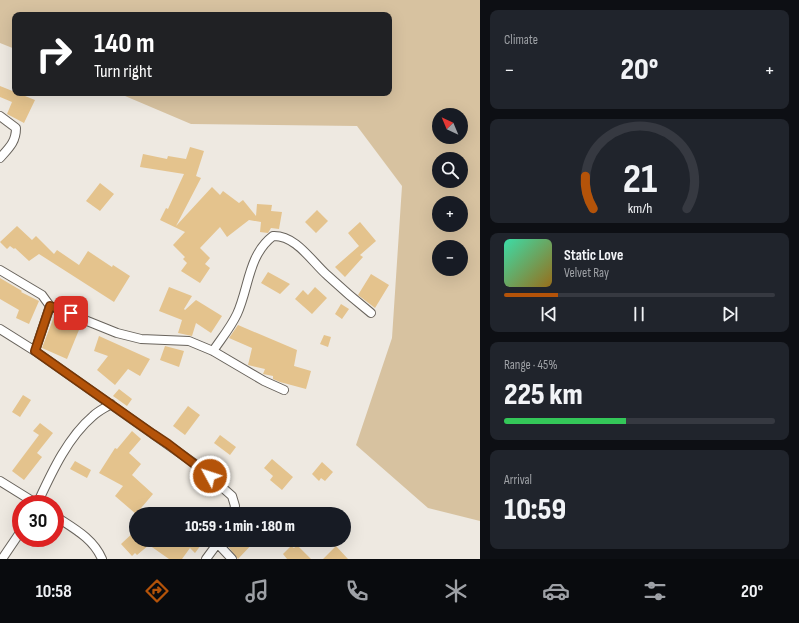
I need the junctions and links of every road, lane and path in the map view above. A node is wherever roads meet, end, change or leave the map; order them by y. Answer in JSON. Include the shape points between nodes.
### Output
{"nodes":[{"id":1,"x":0,"y":116,"type":"edge"},
{"id":2,"x":0,"y":158,"type":"edge"},
{"id":3,"x":0,"y":270,"type":"edge"},
{"id":4,"x":50,"y":306,"type":"junction"},
{"id":5,"x":371,"y":313,"type":"dead end"},
{"id":6,"x":0,"y":329,"type":"edge"},
{"id":7,"x":35,"y":351,"type":"junction"},
{"id":8,"x":213,"y":351,"type":"junction"},
{"id":9,"x":284,"y":390,"type":"dead end"},
{"id":10,"x":111,"y":404,"type":"junction"},
{"id":11,"x":0,"y":481,"type":"edge"},
{"id":12,"x":23,"y":495,"type":"edge"},
{"id":13,"x":41,"y":495,"type":"edge"},
{"id":14,"x":235,"y":507,"type":"edge"},
{"id":15,"x":64,"y":522,"type":"edge"},
{"id":16,"x":12,"y":544,"type":"edge"},
{"id":17,"x":215,"y":547,"type":"edge"},
{"id":18,"x":223,"y":547,"type":"edge"},
{"id":19,"x":2,"y":559,"type":"edge"},
{"id":20,"x":102,"y":559,"type":"edge"},
{"id":21,"x":206,"y":559,"type":"edge"},
{"id":22,"x":232,"y":559,"type":"edge"}],
"edges":[{"from":1,"to":2,"type":"street","via":[[16,128],[16,134],[14,143]]},
{"from":3,"to":4,"type":"street","via":[[42,295]]},
{"from":4,"to":7,"type":"street"},
{"from":4,"to":8,"type":"street","via":[[117,333],[141,339],[188,341]]},
{"from":5,"to":8,"type":"street","via":[[326,275],[299,247],[288,240],[273,236],[256,258],[237,314]]},
{"from":6,"to":7,"type":"street"},
{"from":7,"to":10,"type":"street"},
{"from":8,"to":9,"type":"street"},
{"from":10,"to":13,"type":"street","via":[[93,416],[79,431],[51,474]]},
{"from":10,"to":14,"type":"street","via":[[168,444],[222,487],[232,496]]},
{"from":11,"to":12,"type":"street"},
{"from":15,"to":20,"type":"street","via":[[92,542]]},
{"from":16,"to":19,"type":"street"},
{"from":17,"to":21,"type":"street"},
{"from":18,"to":22,"type":"street"}]}
